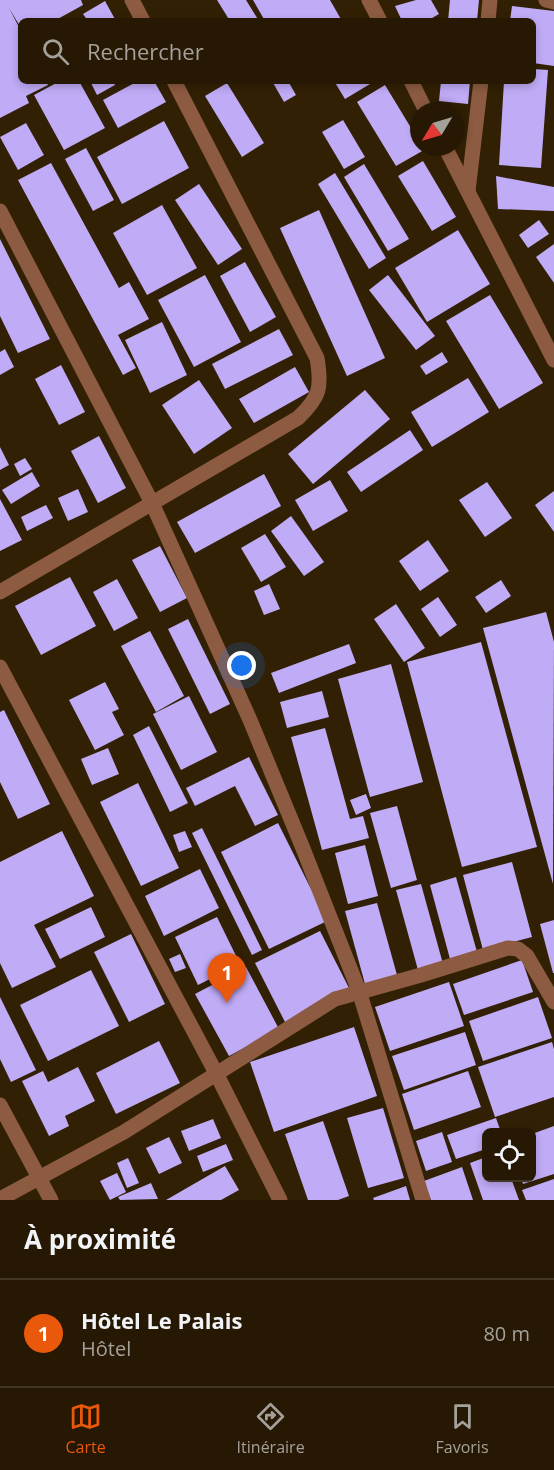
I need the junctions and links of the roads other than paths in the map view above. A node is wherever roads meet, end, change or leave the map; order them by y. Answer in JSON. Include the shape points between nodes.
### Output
{"nodes":[{"id":1,"x":132,"y":0,"type":"edge"},
{"id":2,"x":369,"y":0,"type":"edge"},
{"id":3,"x":490,"y":0,"type":"edge"},
{"id":4,"x":546,"y":0,"type":"edge"},
{"id":5,"x":554,"y":2,"type":"edge"},
{"id":6,"x":141,"y":18,"type":"edge"},
{"id":7,"x":378,"y":18,"type":"edge"},
{"id":8,"x":488,"y":18,"type":"edge"},
{"id":9,"x":176,"y":84,"type":"edge"},
{"id":10,"x":412,"y":84,"type":"edge"},
{"id":11,"x":481,"y":84,"type":"edge"},
{"id":12,"x":422,"y":102,"type":"edge"},
{"id":13,"x":450,"y":156,"type":"edge"},
{"id":14,"x":468,"y":191,"type":"junction"},
{"id":15,"x":0,"y":211,"type":"edge"},
{"id":16,"x":554,"y":360,"type":"edge"},
{"id":17,"x":152,"y":503,"type":"junction"},
{"id":18,"x":0,"y":592,"type":"edge"},
{"id":19,"x":0,"y":667,"type":"edge"},
{"id":20,"x":359,"y":991,"type":"junction"},
{"id":21,"x":554,"y":1002,"type":"edge"},
{"id":22,"x":216,"y":1073,"type":"junction"},
{"id":23,"x":0,"y":1105,"type":"edge"},
{"id":24,"x":40,"y":1179,"type":"junction"},
{"id":25,"x":0,"y":1199,"type":"edge"},
{"id":26,"x":51,"y":1200,"type":"edge"},
{"id":27,"x":280,"y":1200,"type":"edge"},
{"id":28,"x":423,"y":1200,"type":"edge"}],
"edges":[{"from":1,"to":6,"type":"street"},
{"from":2,"to":7,"type":"street"},
{"from":3,"to":8,"type":"street"},
{"from":4,"to":5,"type":"street"},
{"from":9,"to":17,"type":"street","via":[[317,358],[320,388],[314,404],[298,418]]},
{"from":10,"to":12,"type":"street"},
{"from":11,"to":14,"type":"street"},
{"from":13,"to":14,"type":"street"},
{"from":14,"to":16,"type":"street"},
{"from":15,"to":17,"type":"street"},
{"from":17,"to":18,"type":"street"},
{"from":17,"to":20,"type":"street","via":[[250,720]]},
{"from":19,"to":22,"type":"street"},
{"from":20,"to":21,"type":"street","via":[[508,948],[527,956]]},
{"from":20,"to":22,"type":"street","via":[[320,1007]]},
{"from":20,"to":28,"type":"street"},
{"from":22,"to":24,"type":"street","via":[[124,1132]]},
{"from":22,"to":27,"type":"street"},
{"from":23,"to":24,"type":"street"},
{"from":24,"to":25,"type":"street"},
{"from":24,"to":26,"type":"street"}]}
